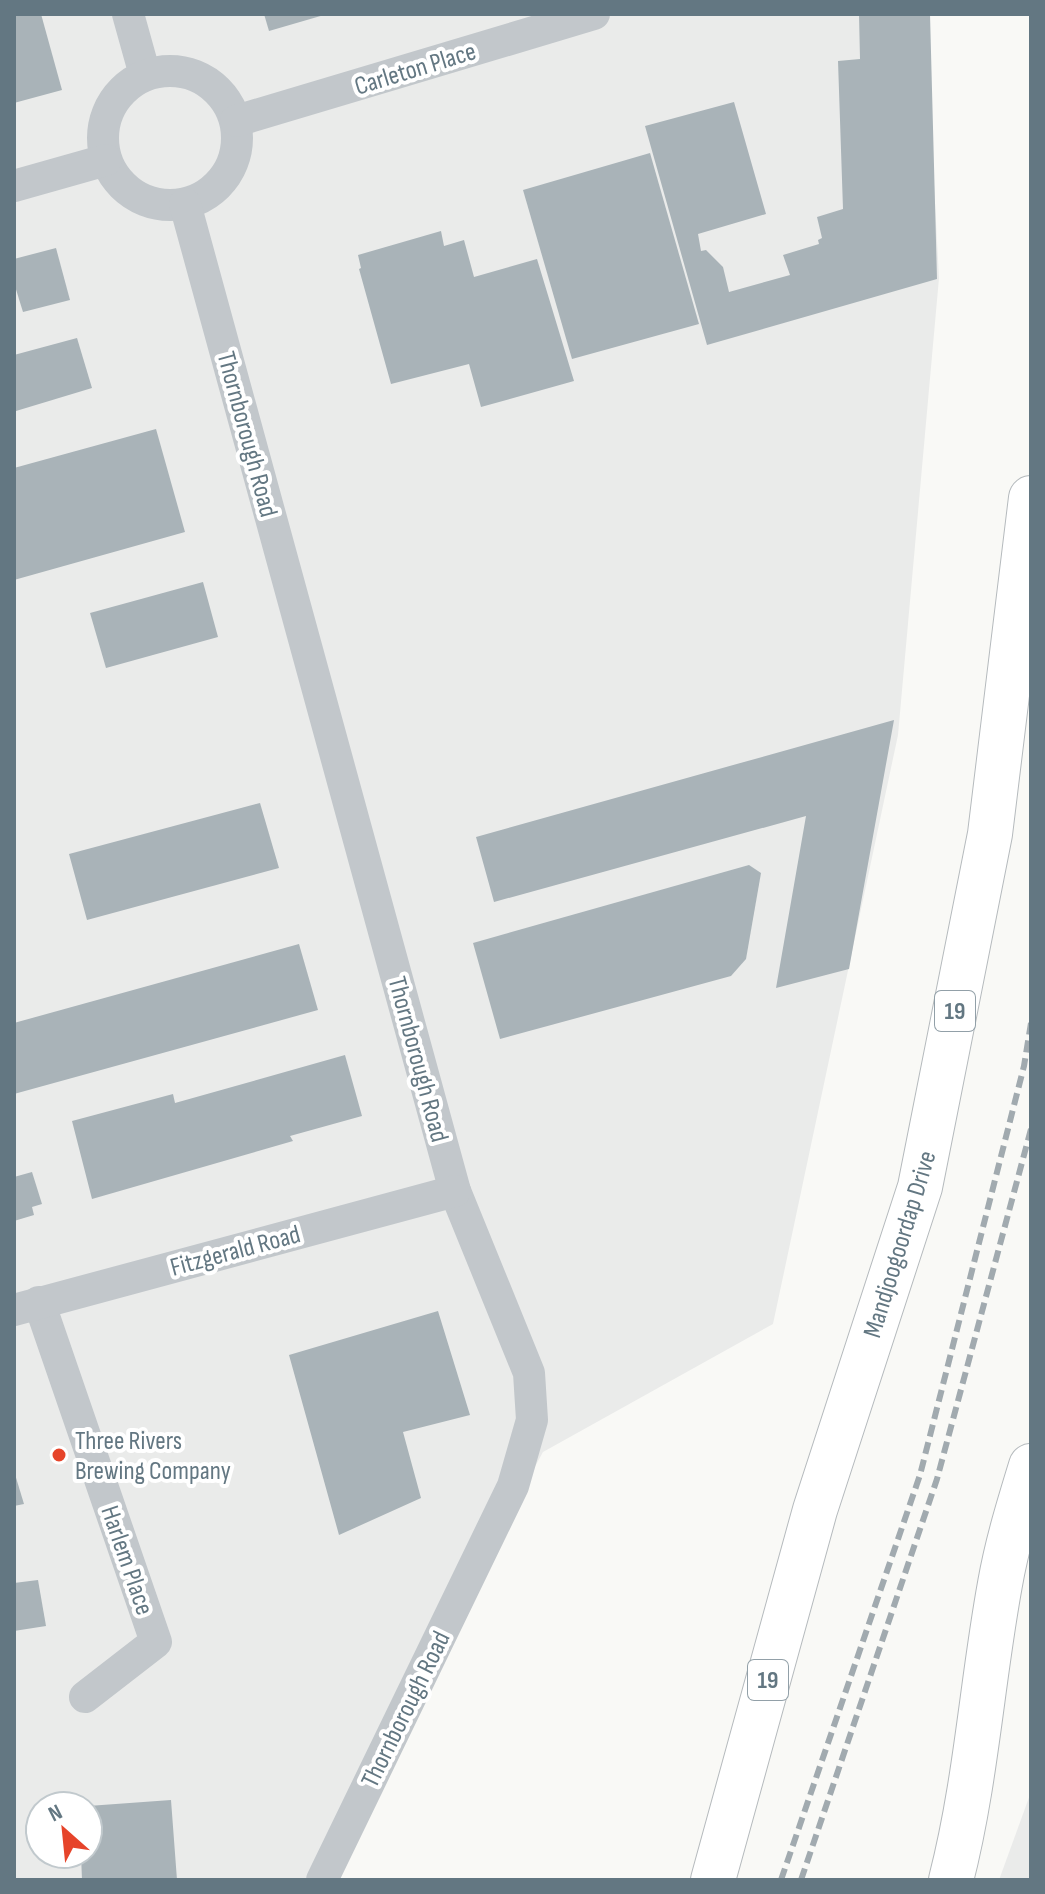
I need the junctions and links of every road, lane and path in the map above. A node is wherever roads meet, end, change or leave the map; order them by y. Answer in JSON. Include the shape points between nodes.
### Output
{"nodes":[{"id":1,"x":128,"y":14,"type":"edge"},
{"id":2,"x":594,"y":14,"type":"edge"},
{"id":3,"x":145,"y":75,"type":"junction"},
{"id":4,"x":236,"y":121,"type":"junction"},
{"id":5,"x":106,"y":160,"type":"junction"},
{"id":6,"x":14,"y":186,"type":"edge"},
{"id":7,"x":185,"y":204,"type":"junction"},
{"id":8,"x":1031,"y":498,"type":"edge"},
{"id":9,"x":455,"y":1191,"type":"junction"},
{"id":10,"x":27,"y":1306,"type":"edge"},
{"id":11,"x":1031,"y":1466,"type":"edge"},
{"id":12,"x":85,"y":1697,"type":"dead end"},
{"id":13,"x":713,"y":1870,"type":"edge"},
{"id":14,"x":322,"y":1880,"type":"edge"},
{"id":15,"x":951,"y":1880,"type":"edge"}],
"edges":[{"from":1,"to":3,"type":"street"},
{"from":2,"to":4,"type":"street","name":"Carleton Place"},
{"from":3,"to":4,"type":"street","via":[[173,70],[201,77],[223,96]]},
{"from":3,"to":5,"type":"street","via":[[118,96],[103,127]]},
{"from":4,"to":7,"type":"street","via":[[237,148],[228,173],[210,193]]},
{"from":5,"to":6,"type":"street"},
{"from":5,"to":7,"type":"street","via":[[118,182],[137,198],[161,206]]},
{"from":7,"to":9,"type":"street","name":"Thornborough Road"},
{"from":8,"to":13,"type":"highway","name":"Mandjoogoordap Drive","number":"19","via":[[990,834],[920,1187],[815,1510]]},
{"from":9,"to":10,"type":"street","name":"Fitzgerald Road"},
{"from":9,"to":14,"type":"street","name":"Thornborough Road","via":[[529,1373],[532,1420],[513,1486]]},
{"from":10,"to":12,"type":"street","name":"Harlem Place","via":[[156,1642]]},
{"from":11,"to":15,"type":"highway","via":[[1000,1582]]}]}
